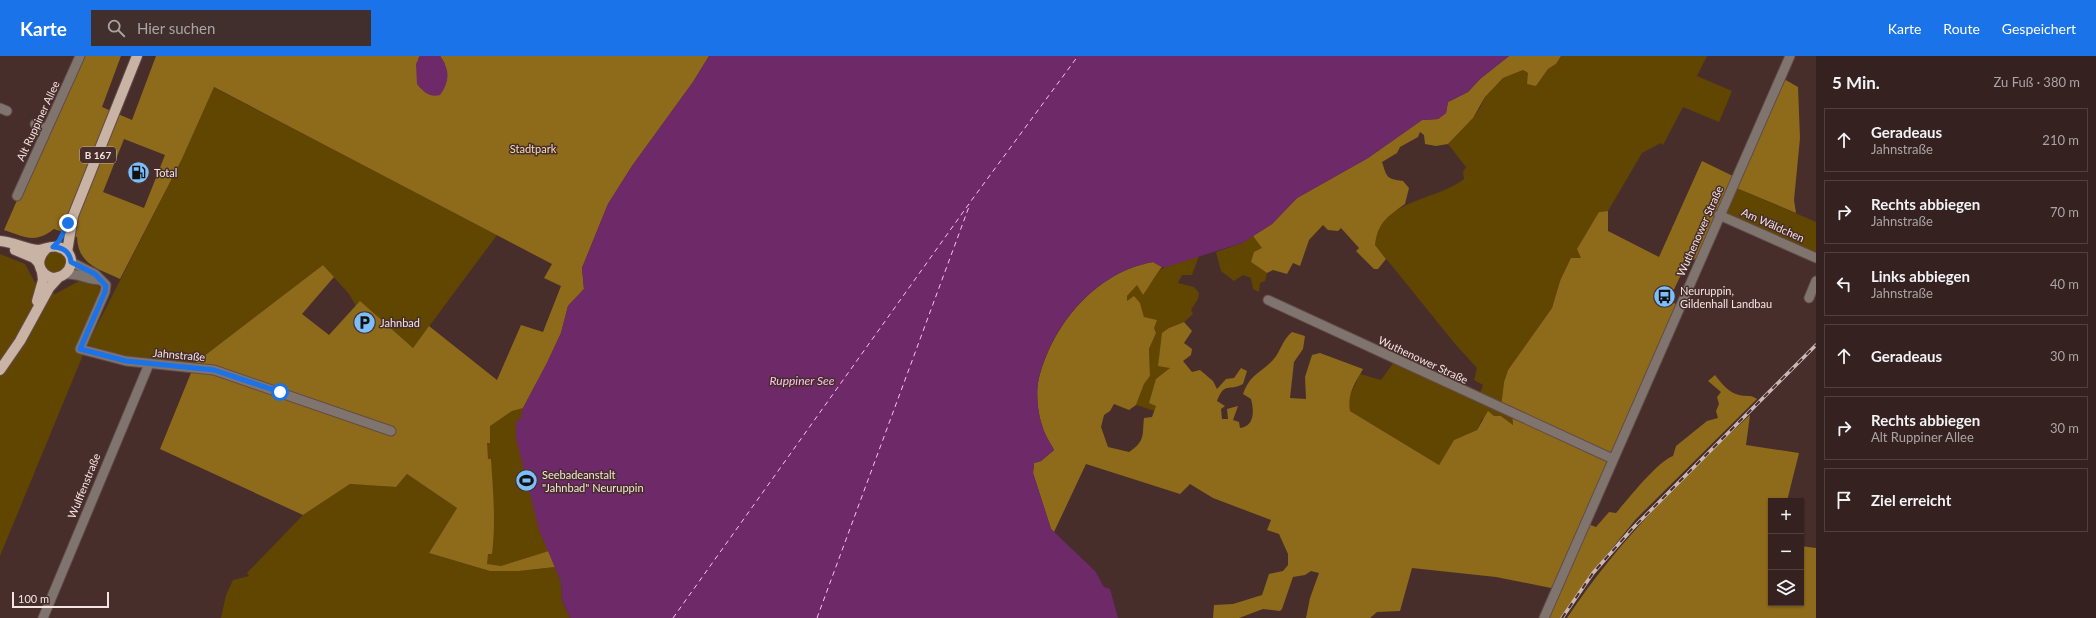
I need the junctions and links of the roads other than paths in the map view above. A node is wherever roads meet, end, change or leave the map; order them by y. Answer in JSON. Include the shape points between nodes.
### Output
{"nodes":[{"id":1,"x":80,"y":56,"type":"edge"},
{"id":2,"x":136,"y":56,"type":"edge"},
{"id":3,"x":1790,"y":56,"type":"edge"},
{"id":4,"x":34,"y":124,"type":"dead end"},
{"id":5,"x":46,"y":129,"type":"junction"},
{"id":6,"x":17,"y":196,"type":"dead end"},
{"id":7,"x":1719,"y":215,"type":"junction"},
{"id":8,"x":73,"y":216,"type":"junction"},
{"id":9,"x":0,"y":241,"type":"edge"},
{"id":10,"x":49,"y":248,"type":"junction"},
{"id":11,"x":67,"y":252,"type":"junction"},
{"id":12,"x":1816,"y":258,"type":"edge"},
{"id":13,"x":71,"y":262,"type":"junction"},
{"id":14,"x":40,"y":268,"type":"junction"},
{"id":15,"x":62,"y":276,"type":"junction"},
{"id":16,"x":101,"y":280,"type":"junction"},
{"id":17,"x":1816,"y":280,"type":"edge"},
{"id":18,"x":1809,"y":298,"type":"dead end"},
{"id":19,"x":1268,"y":300,"type":"dead end"},
{"id":20,"x":36,"y":309,"type":"junction"},
{"id":21,"x":149,"y":364,"type":"junction"},
{"id":22,"x":0,"y":370,"type":"edge"},
{"id":23,"x":391,"y":431,"type":"dead end"},
{"id":24,"x":1613,"y":459,"type":"junction"},
{"id":25,"x":43,"y":618,"type":"edge"},
{"id":26,"x":1544,"y":618,"type":"edge"}],
"edges":[{"from":1,"to":5,"type":"street","name":"Alt Ruppiner Allee"},
{"from":2,"to":8,"type":"main road","number":"B 167"},
{"from":3,"to":7,"type":"street","name":"Wuthenower Straße"},
{"from":4,"to":5,"type":"street"},
{"from":5,"to":6,"type":"street","name":"Alt Ruppiner Allee"},
{"from":7,"to":12,"type":"street","name":"Am Wäldchen"},
{"from":7,"to":24,"type":"street","name":"Wuthenower Straße"},
{"from":8,"to":10,"type":"main road","number":"B 167","via":[[59,241]]},
{"from":8,"to":11,"type":"main road","number":"B 167"},
{"from":9,"to":10,"type":"main road","via":[[37,250]]},
{"from":9,"to":14,"type":"main road","via":[[34,258]]},
{"from":10,"to":11,"type":"main road","via":[[58,247]]},
{"from":10,"to":14,"type":"main road","number":"B 167","via":[[40,258]]},
{"from":11,"to":13,"type":"main road"},
{"from":13,"to":15,"type":"main road","number":"B 167"},
{"from":13,"to":16,"type":"street","via":[[95,274]]},
{"from":14,"to":15,"type":"main road","via":[[52,278]]},
{"from":14,"to":20,"type":"main road","number":"B 167","via":[[43,280]]},
{"from":15,"to":16,"type":"street"},
{"from":15,"to":20,"type":"main road","number":"B 167","via":[[52,283]]},
{"from":16,"to":21,"type":"street","name":"Jahnstraße","via":[[106,286],[105,292],[80,349]]},
{"from":17,"to":18,"type":"street"},
{"from":19,"to":24,"type":"street","name":"Wuthenower Straße"},
{"from":20,"to":22,"type":"main road","number":"B 167","via":[[20,341]]},
{"from":21,"to":23,"type":"street","name":"Jahnstraße","via":[[214,370]]},
{"from":21,"to":25,"type":"street","name":"Wulffenstraße"},
{"from":24,"to":26,"type":"street","name":"Wuthenower Straße"}]}
